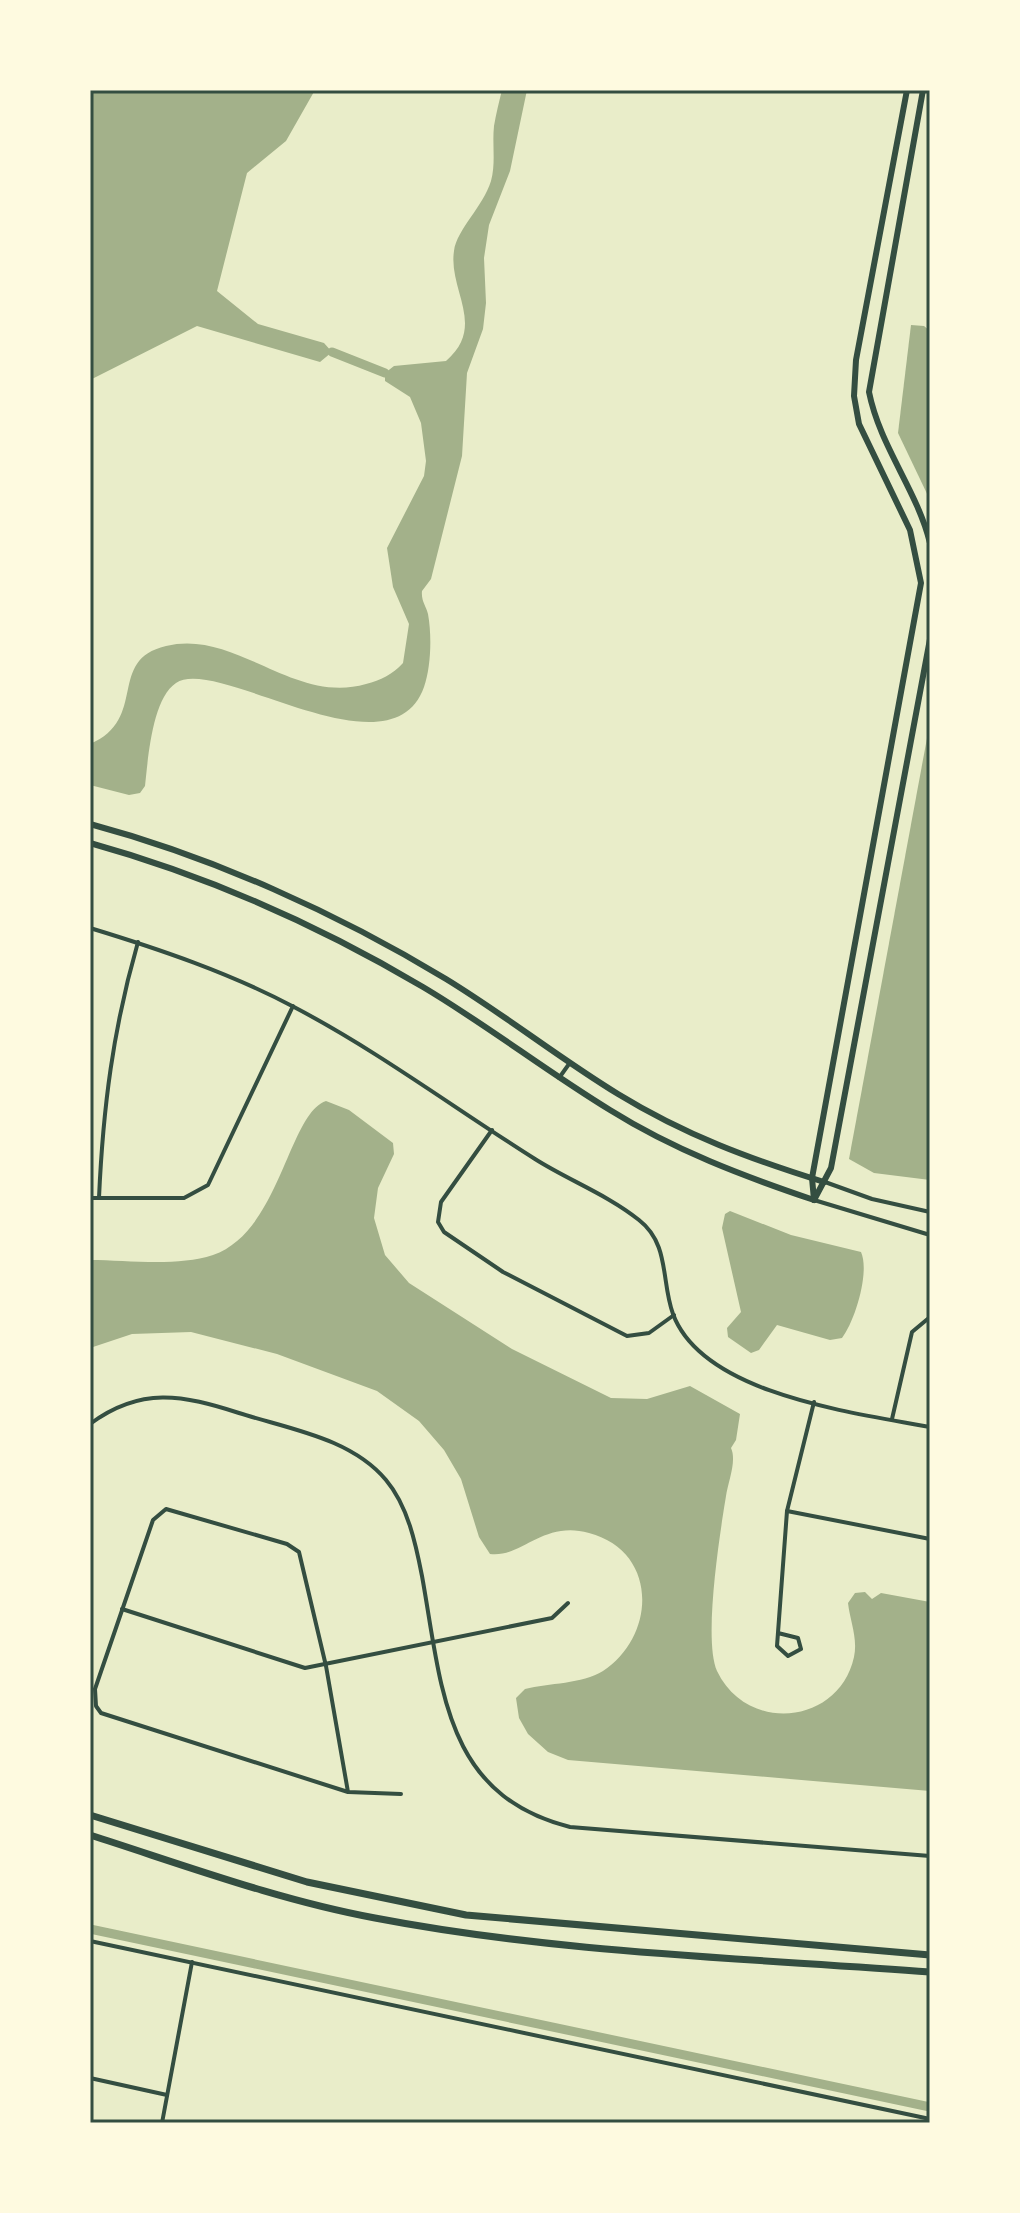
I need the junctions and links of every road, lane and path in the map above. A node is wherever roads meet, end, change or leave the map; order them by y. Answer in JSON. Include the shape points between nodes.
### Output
{"nodes":[{"id":1,"x":907,"y":90,"type":"edge"},
{"id":2,"x":923,"y":90,"type":"edge"},
{"id":3,"x":930,"y":543,"type":"edge"},
{"id":4,"x":930,"y":639,"type":"edge"},
{"id":5,"x":904,"y":771,"type":"junction"},
{"id":6,"x":886,"y":779,"type":"junction"},
{"id":7,"x":90,"y":824,"type":"edge"},
{"id":8,"x":90,"y":843,"type":"edge"},
{"id":9,"x":90,"y":928,"type":"edge"},
{"id":10,"x":138,"y":942,"type":"junction"},
{"id":11,"x":293,"y":1006,"type":"junction"},
{"id":12,"x":569,"y":1064,"type":"junction"},
{"id":13,"x":559,"y":1078,"type":"junction"},
{"id":14,"x":492,"y":1130,"type":"junction"},
{"id":15,"x":812,"y":1178,"type":"junction"},
{"id":16,"x":824,"y":1182,"type":"junction"},
{"id":17,"x":90,"y":1198,"type":"edge"},
{"id":18,"x":99,"y":1198,"type":"junction"},
{"id":19,"x":814,"y":1200,"type":"junction"},
{"id":20,"x":930,"y":1212,"type":"edge"},
{"id":21,"x":930,"y":1235,"type":"edge"},
{"id":22,"x":674,"y":1315,"type":"junction"},
{"id":23,"x":930,"y":1317,"type":"edge"},
{"id":24,"x":814,"y":1402,"type":"junction"},
{"id":25,"x":892,"y":1420,"type":"junction"},
{"id":26,"x":90,"y":1424,"type":"edge"},
{"id":27,"x":930,"y":1427,"type":"edge"},
{"id":28,"x":787,"y":1511,"type":"junction"},
{"id":29,"x":930,"y":1539,"type":"edge"},
{"id":30,"x":568,"y":1603,"type":"dead end"},
{"id":31,"x":122,"y":1609,"type":"junction"},
{"id":32,"x":778,"y":1633,"type":"junction"},
{"id":33,"x":434,"y":1644,"type":"junction"},
{"id":34,"x":326,"y":1666,"type":"junction"},
{"id":35,"x":348,"y":1792,"type":"junction"},
{"id":36,"x":401,"y":1794,"type":"dead end"},
{"id":37,"x":90,"y":1815,"type":"edge"},
{"id":38,"x":90,"y":1835,"type":"edge"},
{"id":39,"x":930,"y":1856,"type":"edge"},
{"id":40,"x":90,"y":1941,"type":"edge"},
{"id":41,"x":930,"y":1955,"type":"edge"},
{"id":42,"x":192,"y":1962,"type":"junction"},
{"id":43,"x":930,"y":1972,"type":"edge"},
{"id":44,"x":90,"y":2078,"type":"edge"},
{"id":45,"x":167,"y":2095,"type":"junction"},
{"id":46,"x":930,"y":2119,"type":"edge"},
{"id":47,"x":162,"y":2123,"type":"edge"}],
"edges":[{"from":1,"to":6,"type":"street","via":[[856,360],[854,396],[864,435],[910,530],[921,583]]},
{"from":2,"to":3,"type":"street","via":[[869,392],[875,418]]},
{"from":4,"to":5,"type":"street"},
{"from":5,"to":6,"type":"street"},
{"from":5,"to":16,"type":"street","via":[[831,1168]]},
{"from":6,"to":15,"type":"street"},
{"from":7,"to":12,"type":"street","via":[[284,895],[370,938],[457,986]]},
{"from":8,"to":13,"type":"street","via":[[201,880],[362,953],[450,1003]]},
{"from":9,"to":10,"type":"street"},
{"from":10,"to":11,"type":"street"},
{"from":10,"to":18,"type":"street","via":[[119,1010],[106,1092]]},
{"from":11,"to":14,"type":"street"},
{"from":11,"to":18,"type":"street","via":[[208,1185],[184,1198]]},
{"from":12,"to":13,"type":"street"},
{"from":12,"to":15,"type":"street","via":[[683,1129],[747,1159]]},
{"from":13,"to":19,"type":"street","via":[[674,1146]]},
{"from":14,"to":22,"type":"street","via":[[640,1221],[662,1250]]},
{"from":14,"to":22,"type":"street","via":[[441,1202],[438,1222],[444,1232],[503,1272],[627,1336],[649,1333]]},
{"from":15,"to":16,"type":"street"},
{"from":15,"to":19,"type":"street"},
{"from":16,"to":19,"type":"street"},
{"from":16,"to":20,"type":"street"},
{"from":17,"to":18,"type":"street"},
{"from":19,"to":21,"type":"street"},
{"from":22,"to":24,"type":"street","via":[[704,1358],[729,1374]]},
{"from":23,"to":25,"type":"street","via":[[912,1332]]},
{"from":24,"to":25,"type":"street"},
{"from":24,"to":28,"type":"street"},
{"from":25,"to":27,"type":"street"},
{"from":26,"to":33,"type":"street","via":[[152,1396],[190,1397],[345,1447],[387,1481],[416,1543]]},
{"from":28,"to":29,"type":"street"},
{"from":28,"to":32,"type":"street"},
{"from":30,"to":33,"type":"street","via":[[552,1618]]},
{"from":31,"to":34,"type":"street","via":[[305,1668]]},
{"from":31,"to":34,"type":"street","via":[[159,1513],[166,1509],[299,1552]]},
{"from":31,"to":35,"type":"street","via":[[95,1689],[96,1706],[110,1719]]},
{"from":32,"to":32,"type":"street","via":[[779,1652],[795,1655],[801,1649],[798,1638]]},
{"from":33,"to":34,"type":"street"},
{"from":33,"to":39,"type":"street","via":[[456,1739],[479,1775],[511,1805],[536,1819],[570,1827]]},
{"from":34,"to":35,"type":"street"},
{"from":35,"to":36,"type":"street"},
{"from":37,"to":41,"type":"main road","via":[[307,1882],[466,1915]]},
{"from":38,"to":43,"type":"main road","via":[[372,1918],[458,1932]]},
{"from":40,"to":42,"type":"street"},
{"from":42,"to":45,"type":"street"},
{"from":42,"to":46,"type":"street"},
{"from":44,"to":45,"type":"street"},
{"from":45,"to":47,"type":"street"}]}
